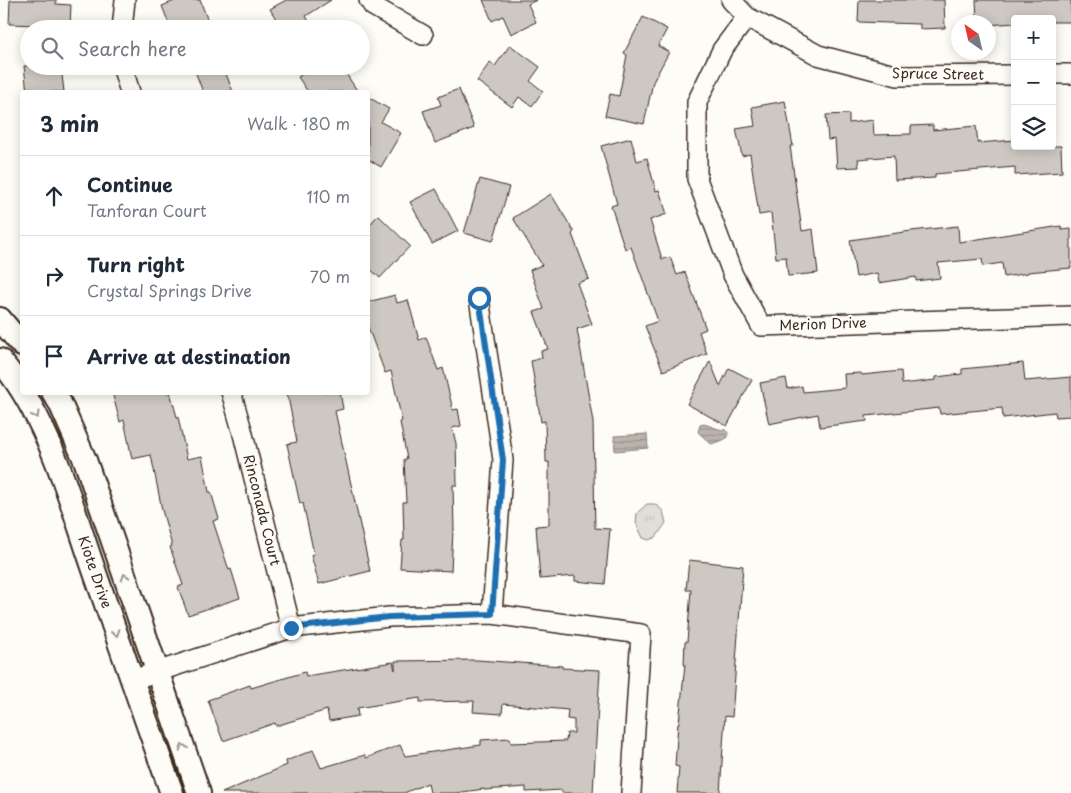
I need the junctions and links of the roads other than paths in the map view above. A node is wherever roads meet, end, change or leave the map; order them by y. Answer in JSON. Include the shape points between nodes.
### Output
{"nodes":[{"id":1,"x":125,"y":0,"type":"edge"},
{"id":2,"x":369,"y":0,"type":"edge"},
{"id":3,"x":732,"y":0,"type":"edge"},
{"id":4,"x":747,"y":17,"type":"junction"},
{"id":5,"x":123,"y":20,"type":"edge"},
{"id":6,"x":424,"y":35,"type":"dead end"},
{"id":7,"x":1056,"y":74,"type":"edge"},
{"id":8,"x":1071,"y":74,"type":"edge"},
{"id":9,"x":125,"y":75,"type":"edge"},
{"id":10,"x":1011,"y":75,"type":"edge"},
{"id":11,"x":129,"y":90,"type":"edge"},
{"id":12,"x":479,"y":298,"type":"dead end"},
{"id":13,"x":1071,"y":316,"type":"edge"},
{"id":14,"x":0,"y":319,"type":"edge"},
{"id":15,"x":20,"y":343,"type":"edge"},
{"id":16,"x":0,"y":360,"type":"edge"},
{"id":17,"x":20,"y":390,"type":"edge"},
{"id":18,"x":23,"y":395,"type":"edge"},
{"id":19,"x":56,"y":395,"type":"edge"},
{"id":20,"x":232,"y":395,"type":"edge"},
{"id":21,"x":492,"y":614,"type":"junction"},
{"id":22,"x":291,"y":628,"type":"junction"},
{"id":23,"x":157,"y":672,"type":"junction"},
{"id":24,"x":132,"y":680,"type":"junction"},
{"id":25,"x":172,"y":793,"type":"edge"},
{"id":26,"x":199,"y":793,"type":"edge"},
{"id":27,"x":631,"y":793,"type":"edge"}],
"edges":[{"from":1,"to":5,"type":"street"},
{"from":2,"to":6,"type":"street","via":[[373,6]]},
{"from":3,"to":4,"type":"street","name":"Spruce Street"},
{"from":4,"to":10,"type":"street","name":"Spruce Street","via":[[818,55],[898,76]]},
{"from":4,"to":13,"type":"street","name":"Merion Drive","via":[[722,50],[696,102],[697,179],[733,275],[761,326]]},
{"from":7,"to":8,"type":"street"},
{"from":9,"to":11,"type":"street"},
{"from":12,"to":21,"type":"street","via":[[503,460]]},
{"from":14,"to":15,"type":"street"},
{"from":16,"to":17,"type":"street","name":"Kiote Drive","one_way":true},
{"from":18,"to":24,"type":"street","name":"Kiote Drive","one_way":true,"via":[[37,416],[60,469]]},
{"from":23,"to":19,"type":"street","name":"Kiote Drive","one_way":true,"via":[[84,460]]},
{"from":20,"to":22,"type":"street","name":"Rinconada Court"},
{"from":21,"to":22,"type":"street","via":[[389,617]]},
{"from":21,"to":27,"type":"street","via":[[641,634]]},
{"from":22,"to":23,"type":"street"},
{"from":23,"to":24,"type":"street"},
{"from":26,"to":23,"type":"street","name":"Kiote Drive","one_way":true},
{"from":24,"to":25,"type":"street","name":"Kiote Drive"}]}
